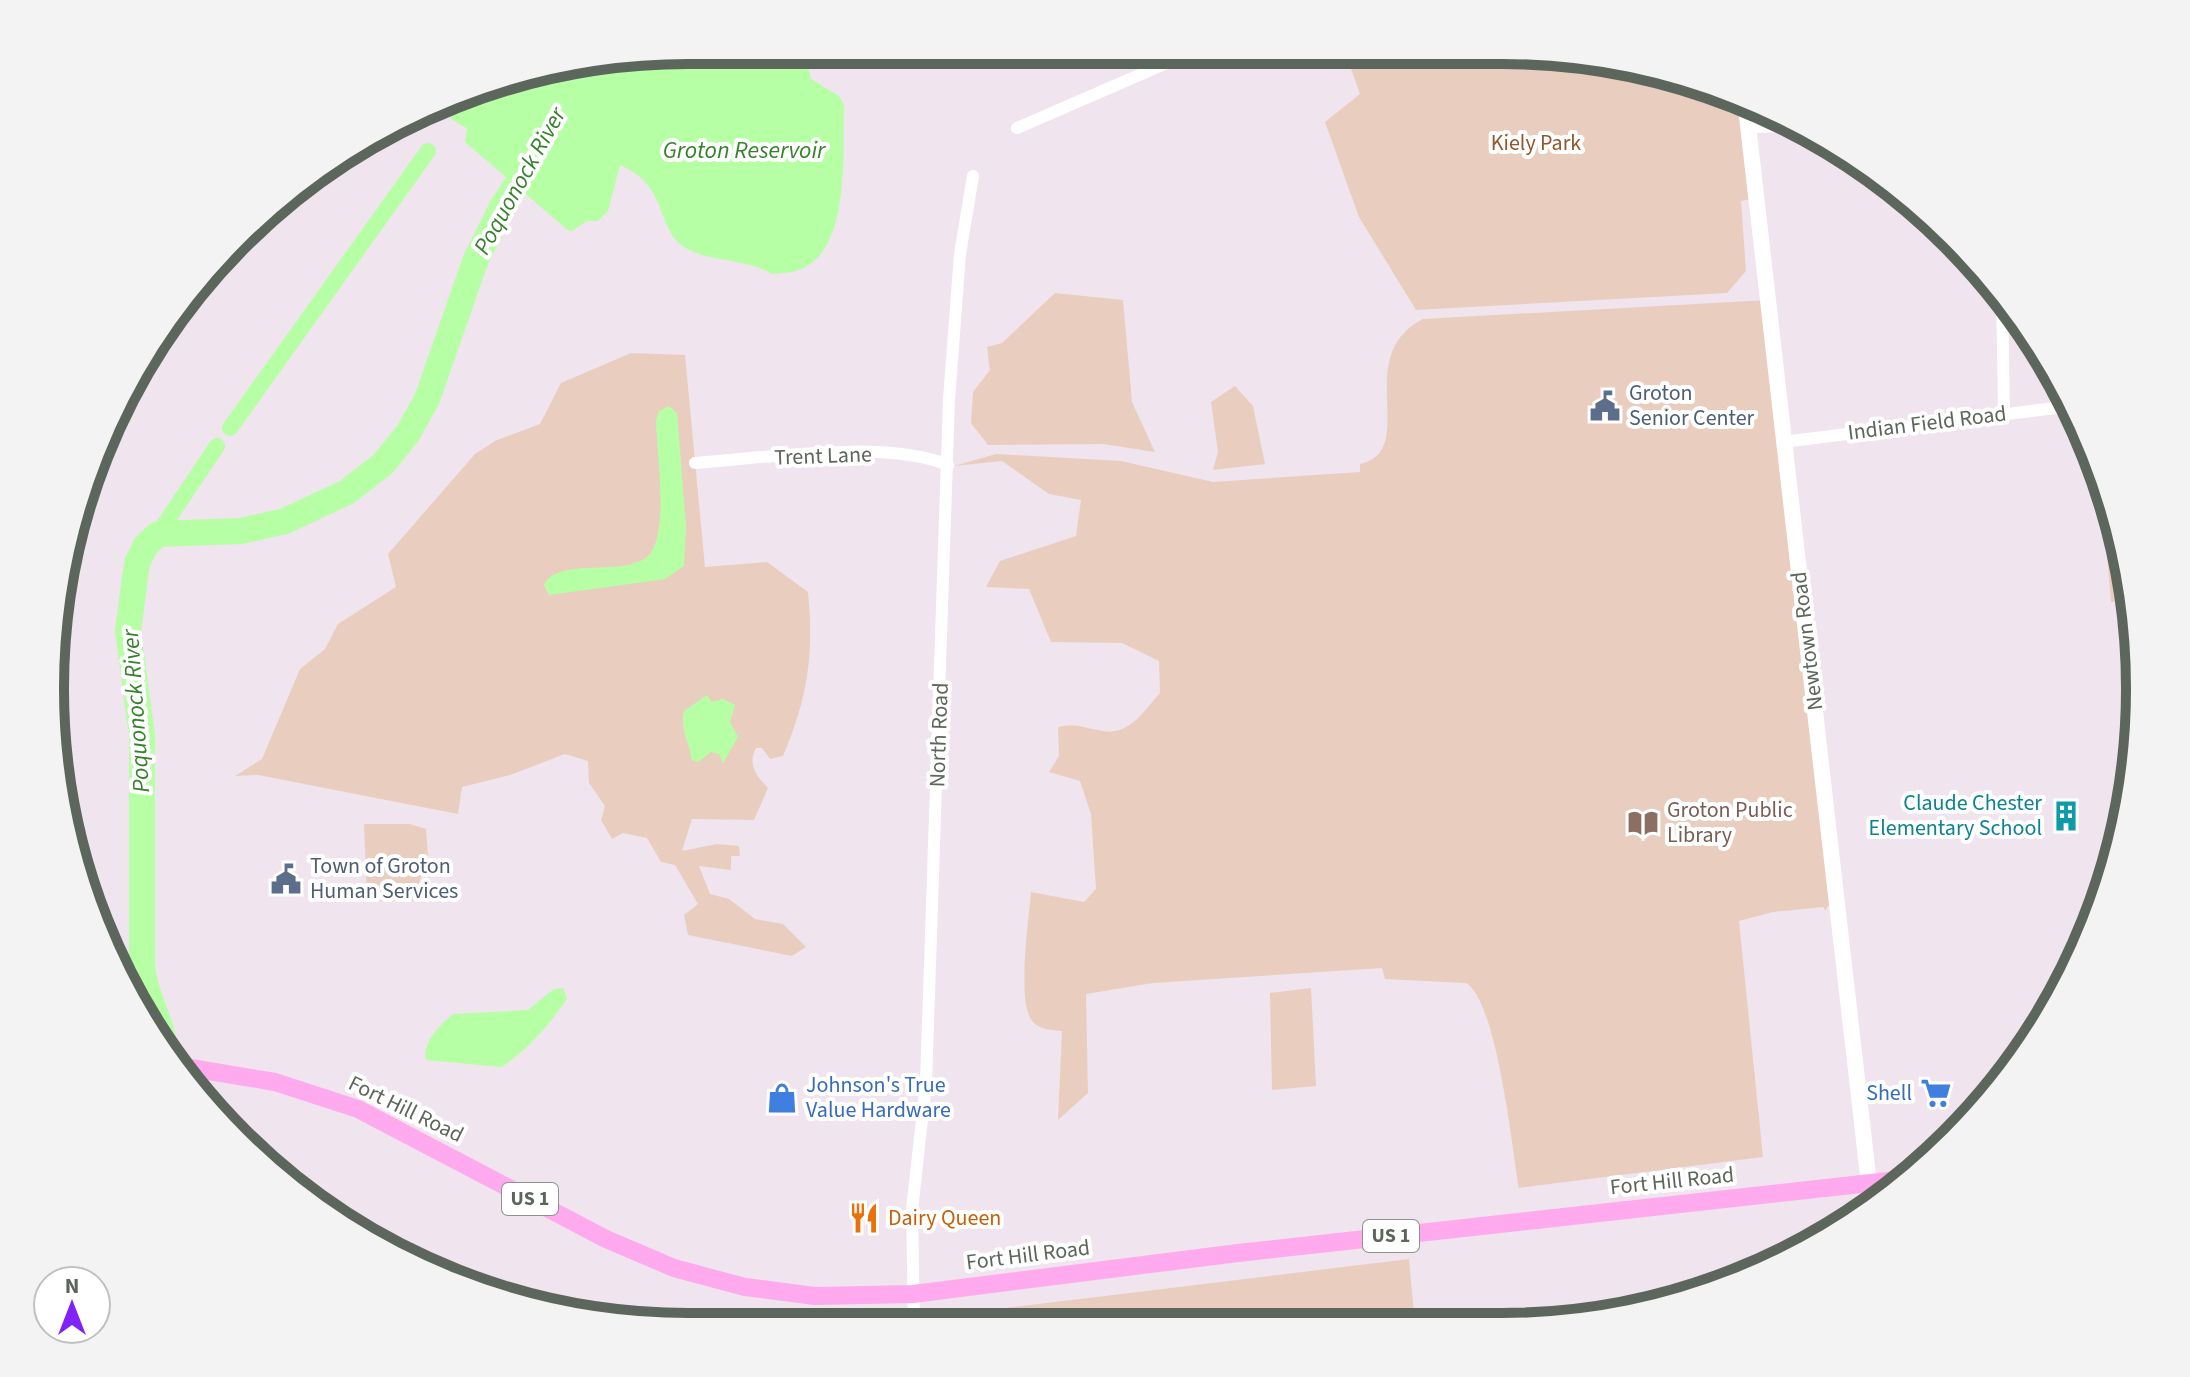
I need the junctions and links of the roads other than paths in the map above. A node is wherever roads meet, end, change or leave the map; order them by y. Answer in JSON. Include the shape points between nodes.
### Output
{"nodes":[{"id":1,"x":1165,"y":64,"type":"edge"},
{"id":2,"x":1747,"y":115,"type":"edge"},
{"id":3,"x":1774,"y":126,"type":"edge"},
{"id":4,"x":1748,"y":127,"type":"junction"},
{"id":5,"x":1017,"y":128,"type":"dead end"},
{"id":6,"x":973,"y":176,"type":"dead end"},
{"id":7,"x":2002,"y":316,"type":"edge"},
{"id":8,"x":2059,"y":407,"type":"edge"},
{"id":9,"x":2004,"y":413,"type":"junction"},
{"id":10,"x":1783,"y":442,"type":"junction"},
{"id":11,"x":695,"y":463,"type":"dead end"},
{"id":12,"x":948,"y":465,"type":"junction"},
{"id":13,"x":192,"y":1068,"type":"edge"},
{"id":14,"x":1884,"y":1182,"type":"edge"},
{"id":15,"x":1869,"y":1184,"type":"junction"},
{"id":16,"x":913,"y":1294,"type":"junction"},
{"id":17,"x":914,"y":1313,"type":"edge"}],
"edges":[{"from":1,"to":5,"type":"street"},
{"from":2,"to":4,"type":"main road","name":"Newtown Road"},
{"from":3,"to":4,"type":"street"},
{"from":4,"to":10,"type":"main road","name":"Newtown Road"},
{"from":6,"to":12,"type":"street","name":"North Road","via":[[955,309]]},
{"from":7,"to":9,"type":"street"},
{"from":8,"to":9,"type":"street","name":"Indian Field Road"},
{"from":9,"to":10,"type":"street","name":"Indian Field Road"},
{"from":10,"to":15,"type":"main road","name":"Newtown Road"},
{"from":11,"to":12,"type":"street","name":"Trent Lane","via":[[894,454]]},
{"from":12,"to":16,"type":"street","name":"North Road","via":[[926,1083],[912,1210]]},
{"from":13,"to":16,"type":"main road","name":"Fort Hill Road","number":"US 1","via":[[283,1084],[358,1109],[606,1239],[688,1273],[796,1295]]},
{"from":14,"to":15,"type":"main road","name":"Fort Hill Road","number":"US 1"},
{"from":15,"to":16,"type":"main road","name":"Fort Hill Road","number":"US 1"},
{"from":16,"to":17,"type":"street","name":"North Road"}]}
